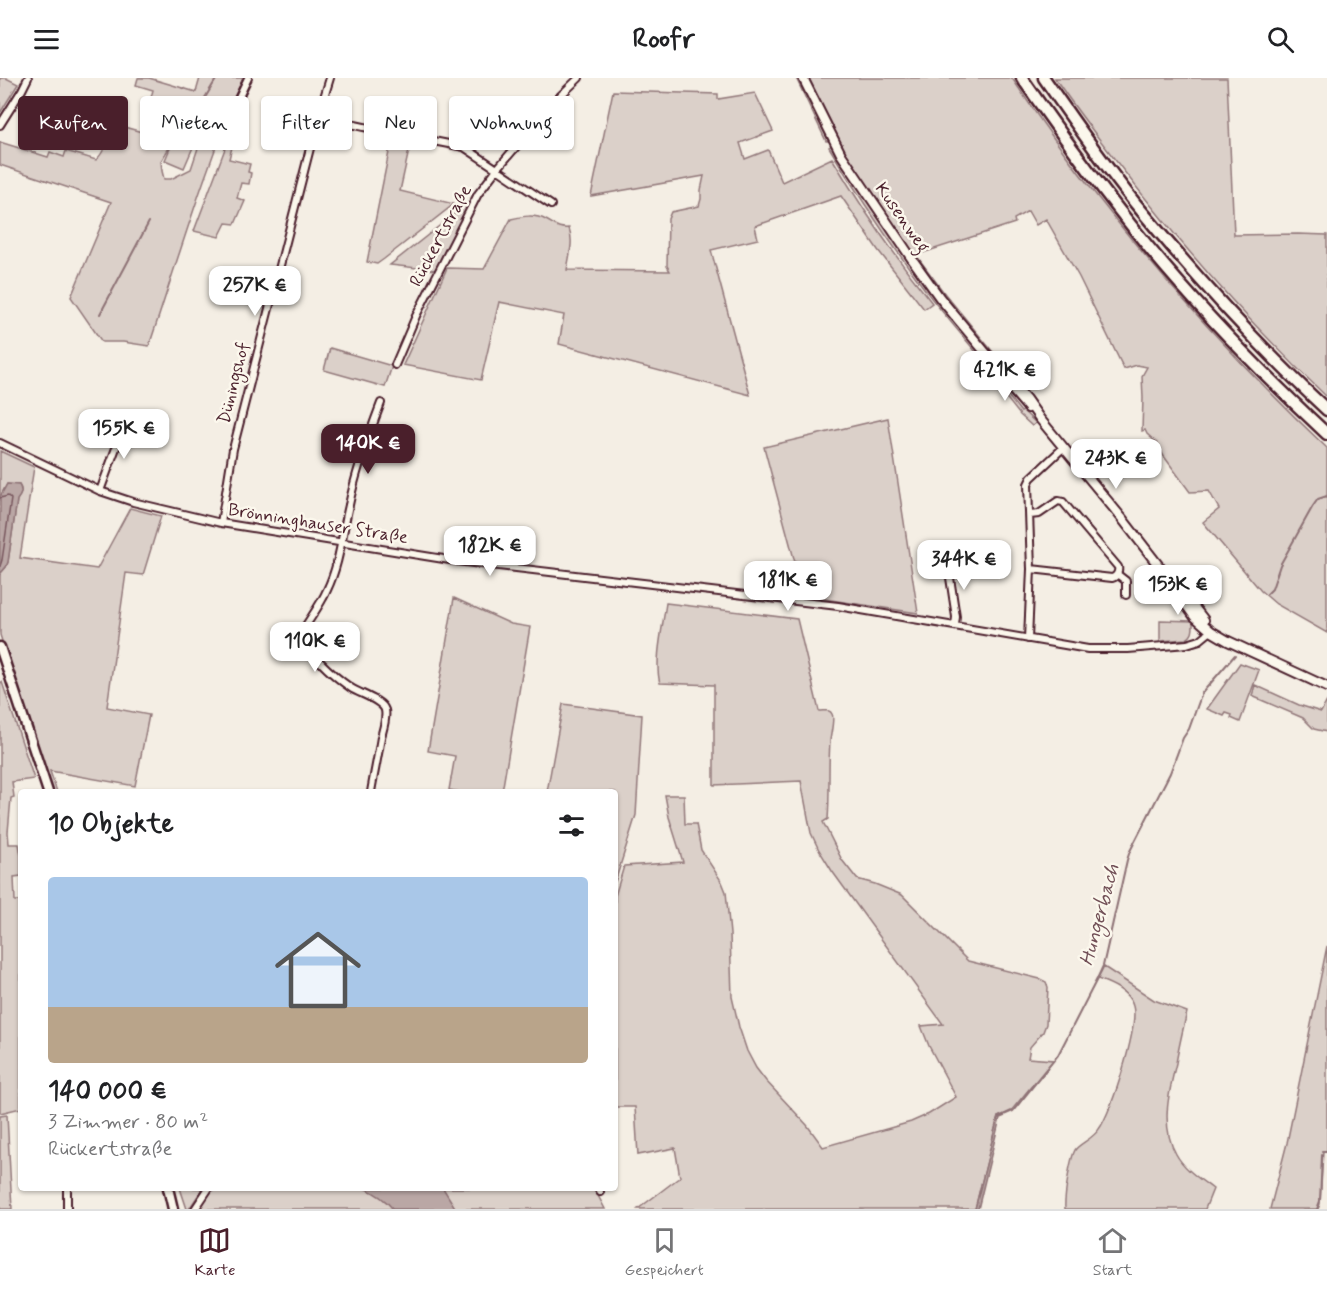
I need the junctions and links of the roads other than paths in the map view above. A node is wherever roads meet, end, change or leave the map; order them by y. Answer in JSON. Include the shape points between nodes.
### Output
{"nodes":[{"id":1,"x":28,"y":78,"type":"edge"},
{"id":2,"x":248,"y":78,"type":"edge"},
{"id":3,"x":330,"y":78,"type":"edge"},
{"id":4,"x":579,"y":78,"type":"edge"},
{"id":5,"x":803,"y":78,"type":"edge"},
{"id":6,"x":1022,"y":78,"type":"edge"},
{"id":7,"x":1044,"y":78,"type":"edge"},
{"id":8,"x":239,"y":96,"type":"edge"},
{"id":9,"x":324,"y":96,"type":"edge"},
{"id":10,"x":352,"y":124,"type":"edge"},
{"id":11,"x":0,"y":125,"type":"edge"},
{"id":12,"x":310,"y":150,"type":"edge"},
{"id":13,"x":497,"y":169,"type":"junction"},
{"id":14,"x":552,"y":205,"type":"dead end"},
{"id":15,"x":395,"y":365,"type":"dead end"},
{"id":16,"x":381,"y":403,"type":"dead end"},
{"id":17,"x":1327,"y":410,"type":"edge"},
{"id":18,"x":126,"y":421,"type":"dead end"},
{"id":19,"x":1327,"y":434,"type":"edge"},
{"id":20,"x":0,"y":443,"type":"edge"},
{"id":21,"x":1064,"y":447,"type":"junction"},
{"id":22,"x":100,"y":491,"type":"junction"},
{"id":23,"x":1030,"y":515,"type":"junction"},
{"id":24,"x":220,"y":523,"type":"junction"},
{"id":25,"x":341,"y":543,"type":"junction"},
{"id":26,"x":951,"y":548,"type":"dead end"},
{"id":27,"x":1031,"y":569,"type":"junction"},
{"id":28,"x":1117,"y":574,"type":"junction"},
{"id":29,"x":1126,"y":595,"type":"dead end"},
{"id":30,"x":955,"y":625,"type":"junction"},
{"id":31,"x":1211,"y":631,"type":"junction"},
{"id":32,"x":1028,"y":639,"type":"junction"},
{"id":33,"x":0,"y":647,"type":"edge"},
{"id":34,"x":1327,"y":687,"type":"edge"},
{"id":35,"x":47,"y":789,"type":"edge"},
{"id":36,"x":372,"y":789,"type":"edge"},
{"id":37,"x":67,"y":1191,"type":"edge"},
{"id":38,"x":169,"y":1191,"type":"edge"},
{"id":39,"x":207,"y":1191,"type":"edge"},
{"id":40,"x":67,"y":1209,"type":"edge"},
{"id":41,"x":173,"y":1209,"type":"edge"},
{"id":42,"x":195,"y":1209,"type":"edge"}],
"edges":[{"from":1,"to":11,"type":"street"},
{"from":2,"to":8,"type":"street"},
{"from":3,"to":9,"type":"street","name":"Düningshof"},
{"from":4,"to":13,"type":"street","name":"Rückertstraße"},
{"from":5,"to":21,"type":"street","name":"Kusenweg","via":[[841,154],[940,298]]},
{"from":6,"to":19,"type":"highway","via":[[1063,138],[1152,251],[1248,358]]},
{"from":7,"to":17,"type":"highway","via":[[1134,202],[1191,270]]},
{"from":10,"to":13,"type":"street","via":[[464,147]]},
{"from":12,"to":24,"type":"street","name":"Düningshof","via":[[233,449]]},
{"from":13,"to":14,"type":"street"},
{"from":13,"to":15,"type":"street","name":"Rückertstraße","via":[[476,197]]},
{"from":16,"to":25,"type":"street","via":[[354,482]]},
{"from":18,"to":22,"type":"street"},
{"from":20,"to":22,"type":"street","name":"Brönninghauser Straße"},
{"from":21,"to":23,"type":"street","via":[[1029,481]]},
{"from":21,"to":31,"type":"street","name":"Kusenweg"},
{"from":22,"to":24,"type":"street","name":"Brönninghauser Straße"},
{"from":23,"to":27,"type":"street"},
{"from":23,"to":28,"type":"street","via":[[1063,502],[1118,567]]},
{"from":24,"to":25,"type":"street","name":"Brönninghauser Straße"},
{"from":25,"to":30,"type":"street","name":"Brönninghauser Straße","via":[[466,562],[838,606]]},
{"from":25,"to":36,"type":"street","via":[[327,590],[302,635],[310,650],[333,674],[385,709]]},
{"from":26,"to":30,"type":"street","via":[[947,558]]},
{"from":27,"to":28,"type":"street","via":[[1112,578]]},
{"from":27,"to":32,"type":"street"},
{"from":28,"to":29,"type":"street","via":[[1125,581]]},
{"from":30,"to":32,"type":"street","name":"Brönninghauser Straße"},
{"from":31,"to":32,"type":"street","name":"Brönninghauser Straße","via":[[1187,644],[1128,649],[1088,649]]},
{"from":31,"to":34,"type":"street","name":"Kusenweg"},
{"from":33,"to":35,"type":"main road"},
{"from":37,"to":40,"type":"street"},
{"from":38,"to":41,"type":"main road"},
{"from":39,"to":42,"type":"street"}]}
